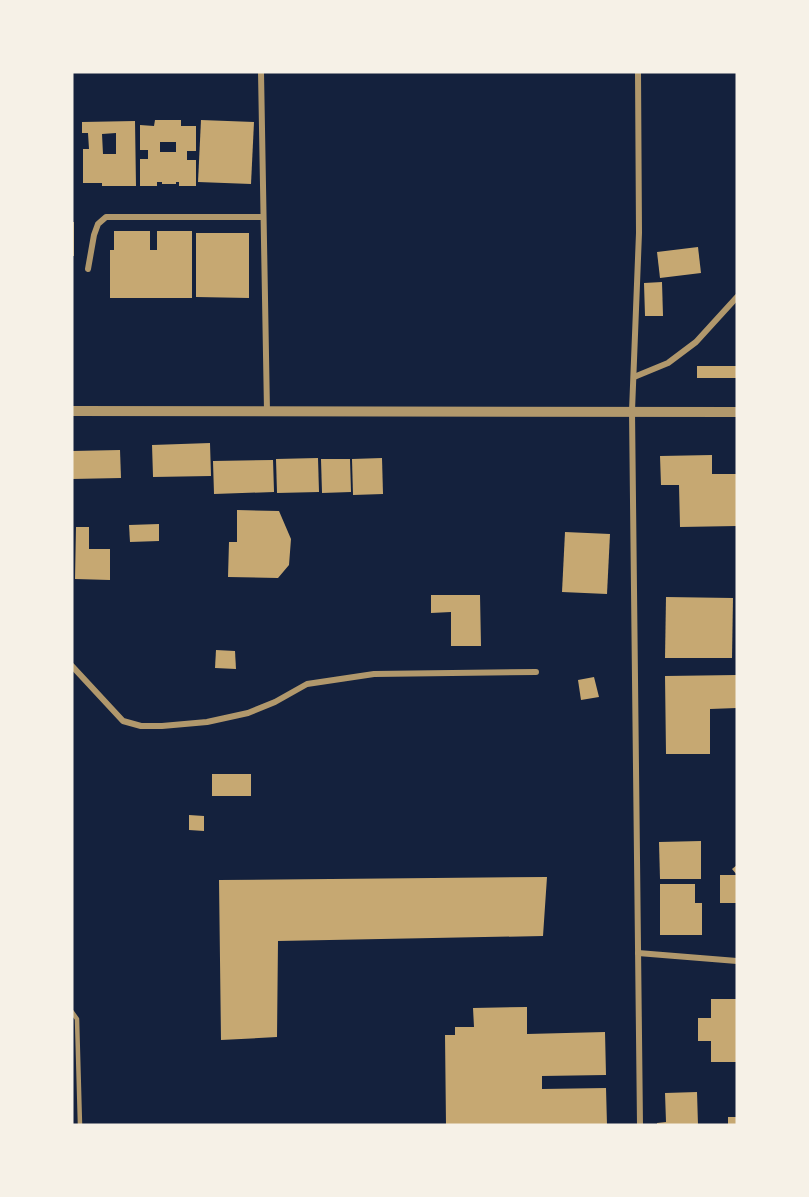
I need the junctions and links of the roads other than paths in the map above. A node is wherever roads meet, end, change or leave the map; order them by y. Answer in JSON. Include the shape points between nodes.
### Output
{"nodes":[{"id":1,"x":261,"y":72,"type":"edge"},
{"id":2,"x":638,"y":72,"type":"edge"},
{"id":3,"x":263,"y":217,"type":"junction"},
{"id":4,"x":88,"y":269,"type":"dead end"},
{"id":5,"x":737,"y":297,"type":"edge"},
{"id":6,"x":634,"y":377,"type":"junction"},
{"id":7,"x":72,"y":411,"type":"edge"},
{"id":8,"x":267,"y":411,"type":"junction"},
{"id":9,"x":632,"y":411,"type":"junction"},
{"id":10,"x":737,"y":412,"type":"edge"},
{"id":11,"x":72,"y":666,"type":"edge"},
{"id":12,"x":537,"y":672,"type":"dead end"},
{"id":13,"x":638,"y":953,"type":"junction"},
{"id":14,"x":737,"y":961,"type":"edge"},
{"id":15,"x":72,"y":1012,"type":"edge"},
{"id":16,"x":80,"y":1125,"type":"edge"},
{"id":17,"x":640,"y":1125,"type":"edge"}],
"edges":[{"from":1,"to":3,"type":"street"},
{"from":2,"to":6,"type":"street","via":[[639,233]]},
{"from":3,"to":4,"type":"street","via":[[106,217],[94,234]]},
{"from":3,"to":8,"type":"street"},
{"from":5,"to":6,"type":"street","via":[[696,342],[668,363]]},
{"from":6,"to":9,"type":"street"},
{"from":7,"to":8,"type":"street"},
{"from":8,"to":9,"type":"street"},
{"from":9,"to":10,"type":"street"},
{"from":9,"to":13,"type":"street"},
{"from":11,"to":12,"type":"street","via":[[123,721],[141,726],[207,722],[248,713],[307,684],[363,676]]},
{"from":13,"to":14,"type":"street"},
{"from":13,"to":17,"type":"street"},
{"from":15,"to":16,"type":"lane","via":[[77,1019]]}]}
